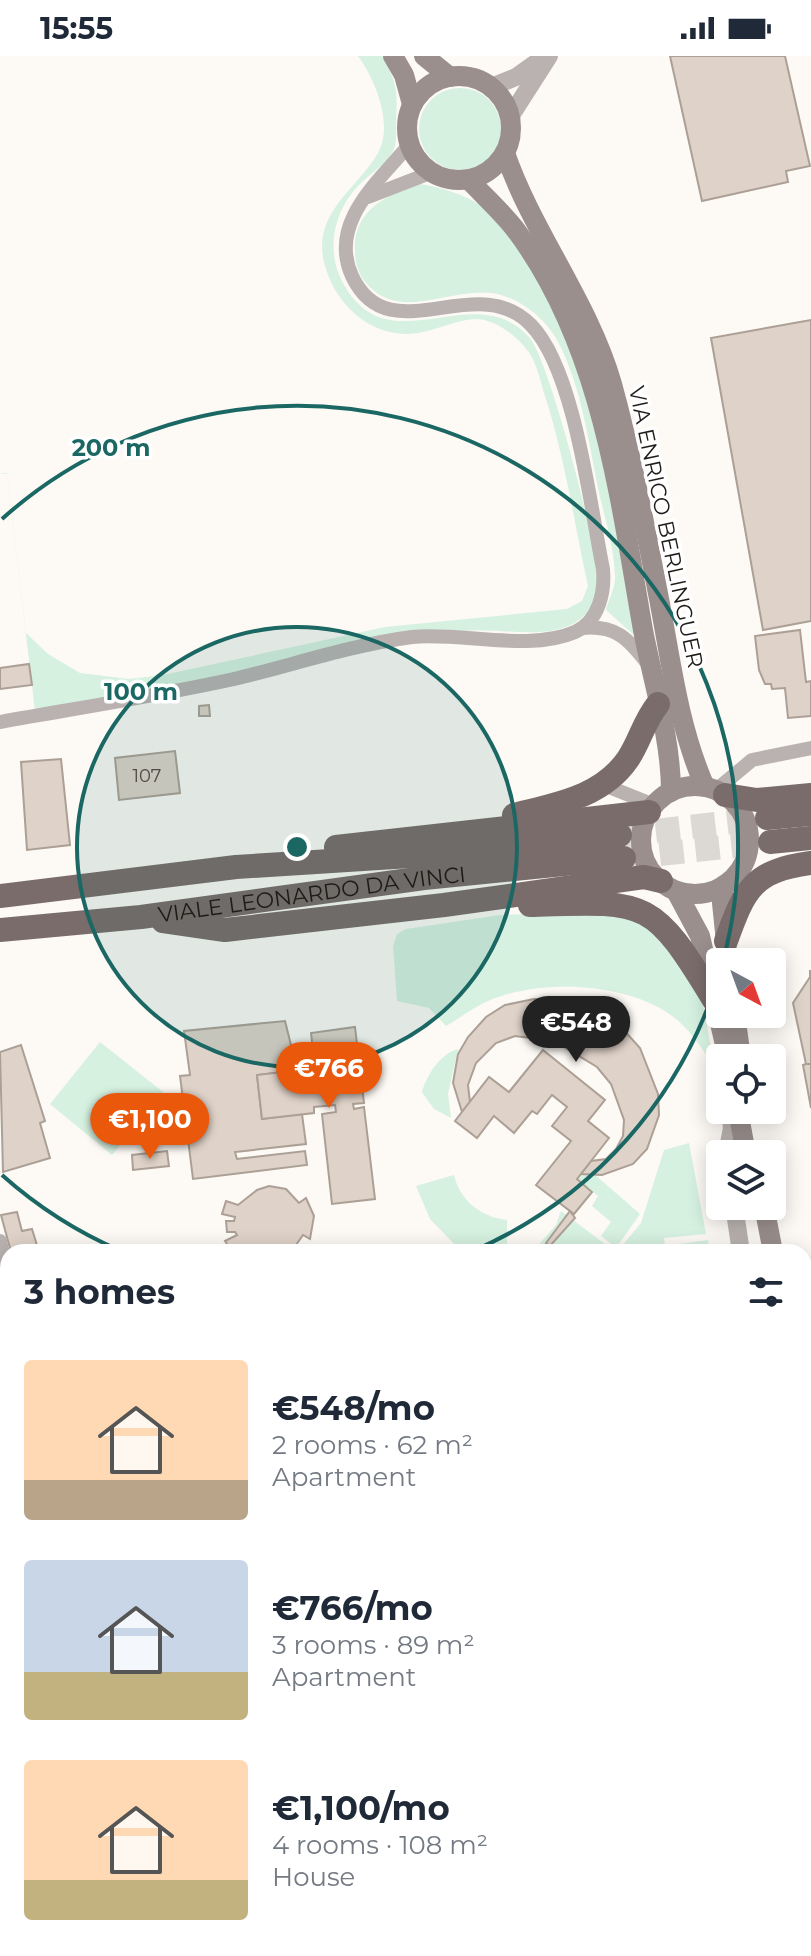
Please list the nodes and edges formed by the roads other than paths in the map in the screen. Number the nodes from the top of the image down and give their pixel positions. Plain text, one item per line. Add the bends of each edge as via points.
1 (393, 56) edge
2 (424, 56) edge
3 (547, 56) edge
4 (450, 77) junction
5 (491, 87) junction
6 (412, 104) junction
7 (510, 117) junction
8 (409, 145) junction
9 (505, 153) junction
10 (430, 173) junction
11 (469, 180) junction
12 (364, 198) junction
13 (582, 628) junction
14 (650, 667) junction
15 (658, 704) junction
16 (0, 722) edge
17 (811, 748) edge
18 (604, 785) junction
19 (715, 791) junction
20 (671, 792) junction
21 (811, 795) edge
22 (652, 808) junction
23 (811, 814) edge
24 (811, 838) edge
25 (387, 841) junction
26 (804, 864) edge
27 (236, 867) junction
28 (733, 876) junction
29 (668, 886) junction
30 (0, 896) edge
31 (448, 905) junction
32 (141, 917) junction
33 (0, 930) edge
34 (727, 948) edge
35 (728, 948) edge
36 (706, 956) edge
37 (706, 985) edge
38 (736, 1220) edge
39 (756, 1220) edge
40 (767, 1220) edge
41 (740, 1244) edge
42 (761, 1244) edge
43 (771, 1244) edge

1 - 6 main road
2 - 4 main road
3 - 5 street
3 - 7 street
4 - 5 main road via 467,77
4 - 6 main road via 424,89
5 - 7 main road
6 - 8 main road
7 - 9 main road, VIA ENRICO BERLINGUER
8 - 10 main road
8 - 12 street
9 - 11 main road via 494,167
9 - 19 main road, VIA ENRICO BERLINGUER via 524,202 585,311 608,372 635,474 685,740
10 - 11 main road
10 - 12 street
11 - 14 main road, VIA ENRICO BERLINGUER via 530,251 560,301 585,363 616,476
12 - 13 street via 351,219 344,247 351,273 369,299 407,313 477,302 498,305 533,326 553,358 570,412 603,569 600,603
13 - 14 street via 618,632
13 - 16 street via 553,638 456,635 376,643 230,680
14 - 15 main road, VIA ENRICO BERLINGUER
15 - 18 highway via 629,758
15 - 20 main road, VIA ENRICO BERLINGUER
17 - 19 street via 752,760
18 - 22 street
18 - 25 highway via 517,814
19 - 20 main road
19 - 21 highway via 757,800
19 - 28 main road via 742,814 749,832 748,850
20 - 22 main road
22 - 25 highway
22 - 29 main road via 641,844 647,864
23 - 24 highway via 768,830
25 - 27 highway via 283,854
26 - 28 highway via 765,863
26 - 35 highway via 772,870 754,885 740,906
27 - 30 highway, VIALE LEONARDO DA VINCI
27 - 32 highway, VIALE LEONARDO DA VINCI via 622,846
28 - 29 main road via 696,895
28 - 34 main road
29 - 31 highway via 644,877
29 - 36 main road via 700,936
31 - 32 highway via 225,930
31 - 37 highway via 601,903 641,910 670,931
32 - 33 highway, VIALE LEONARDO DA VINCI
38 - 41 street
39 - 42 main road
40 - 43 main road

